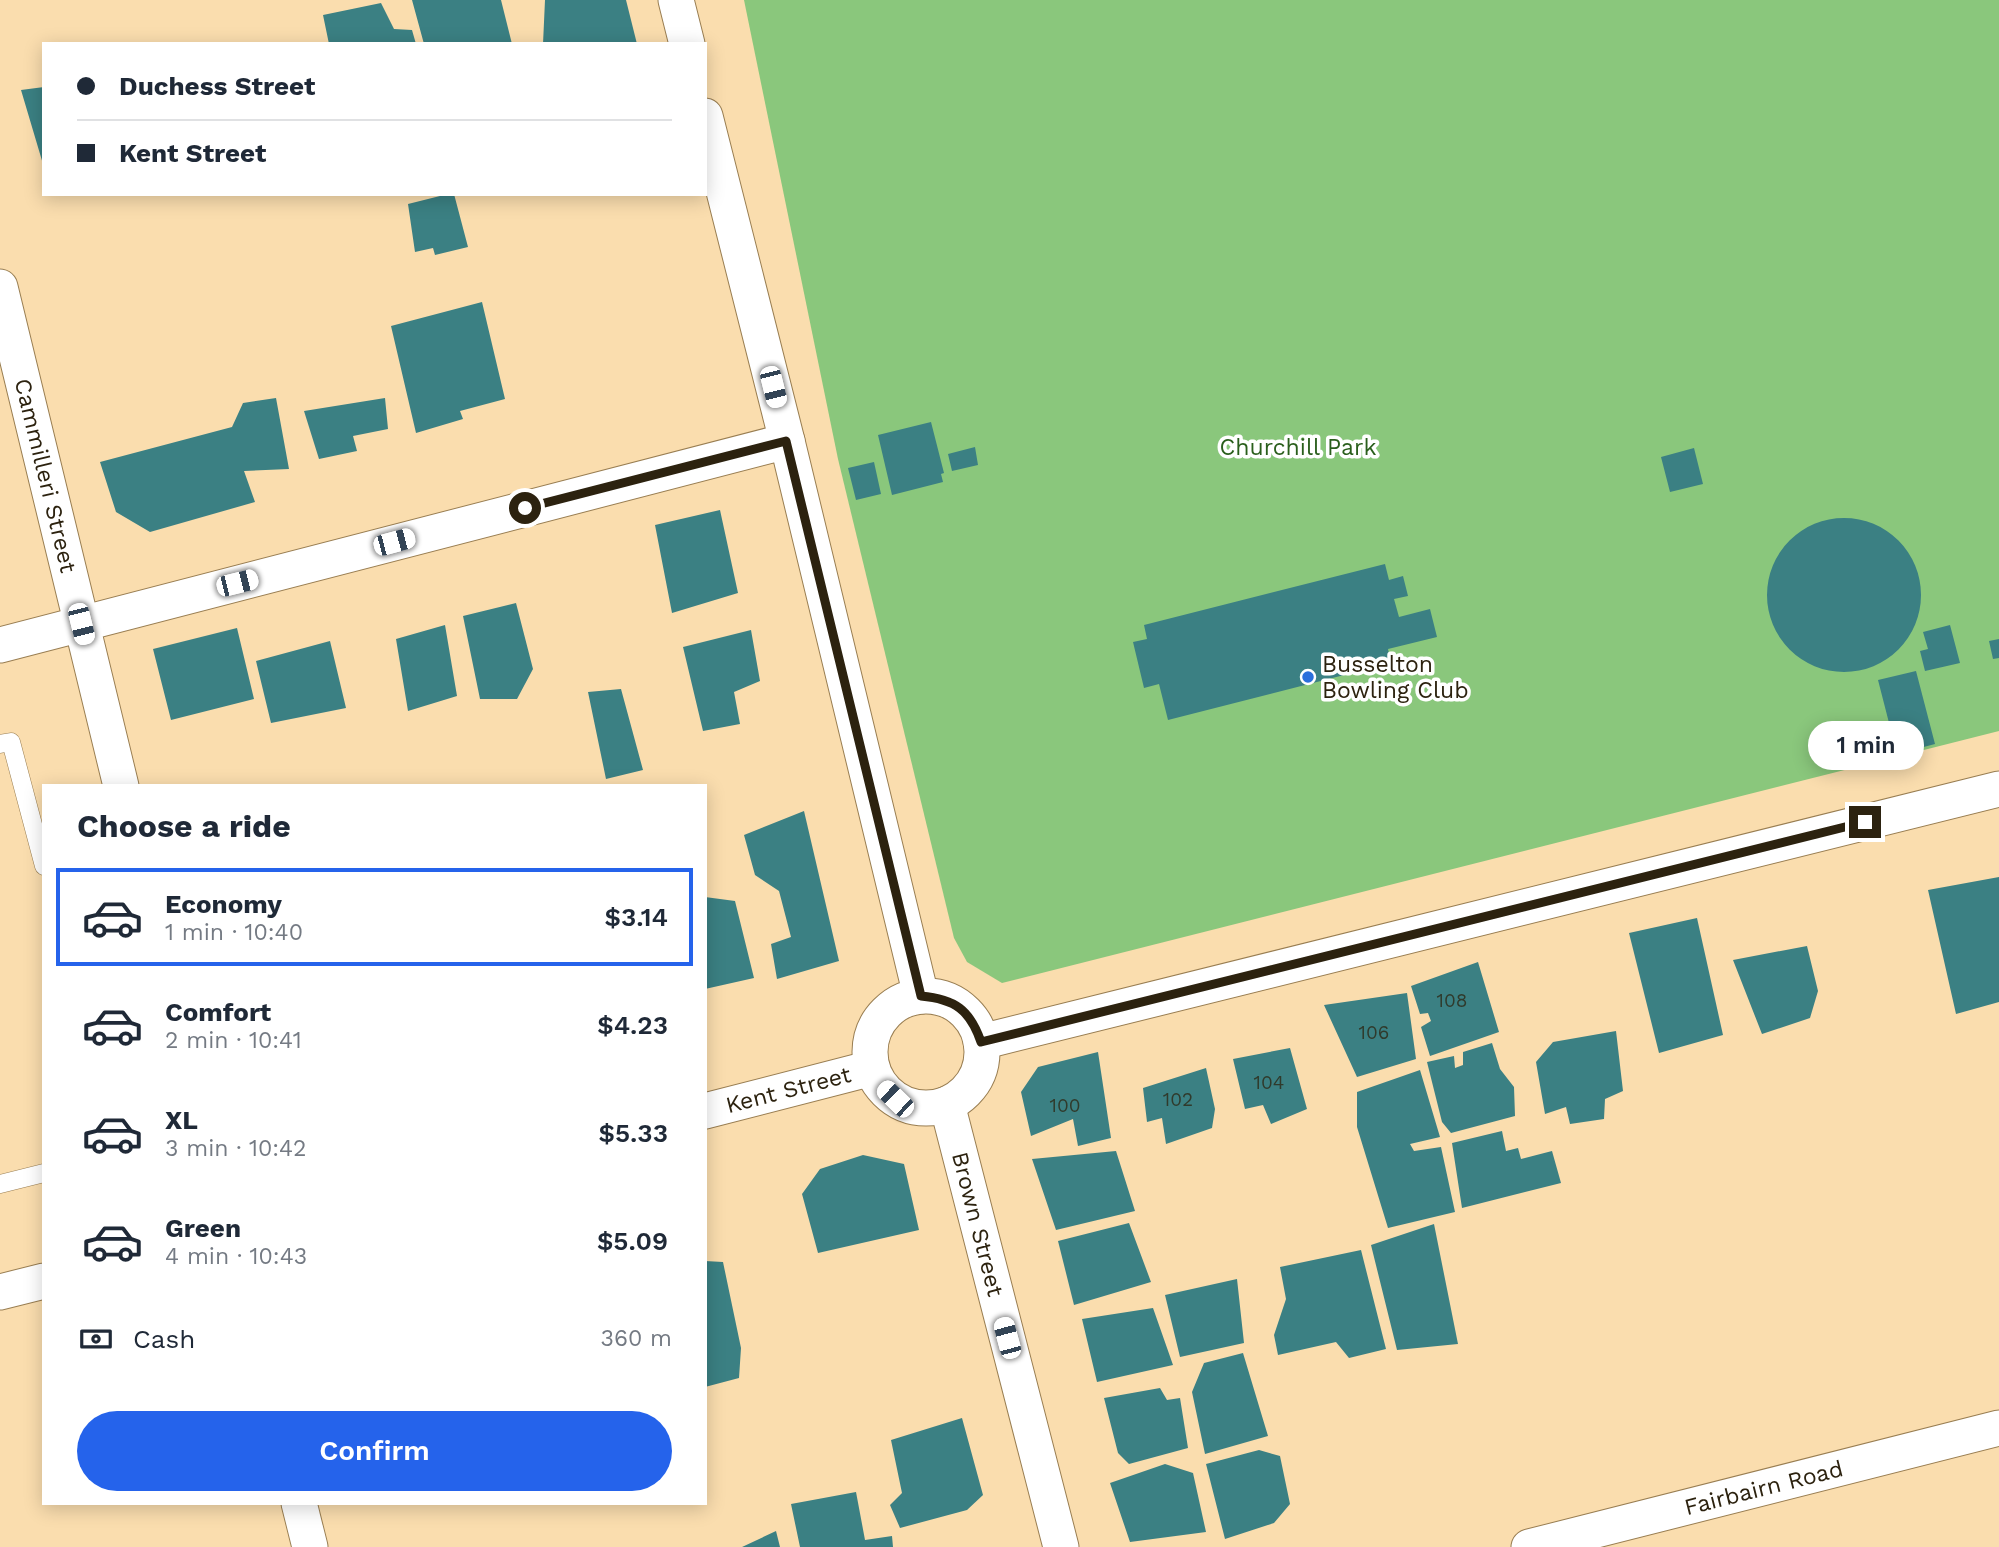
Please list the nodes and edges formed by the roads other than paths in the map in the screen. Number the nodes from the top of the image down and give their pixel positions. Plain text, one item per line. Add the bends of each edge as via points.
1 (676, 0) edge
2 (686, 42) edge
3 (707, 124) edge
4 (0, 287) edge
5 (786, 441) junction
6 (81, 624) junction
7 (0, 645) edge
8 (0, 744) edge
9 (121, 784) edge
10 (1999, 789) edge
11 (42, 858) edge
12 (921, 996) junction
13 (981, 1042) junction
14 (872, 1068) junction
15 (947, 1104) junction
16 (707, 1110) edge
17 (42, 1174) edge
18 (0, 1184) edge
19 (42, 1282) edge
20 (0, 1292) edge
21 (1999, 1428) edge
22 (300, 1505) edge
23 (310, 1547) edge
24 (1061, 1547) edge
25 (1529, 1547) edge

1 - 2 street
3 - 5 street
4 - 6 street, Cammilleri Street
5 - 6 street
5 - 12 street
6 - 7 street
6 - 9 street, Cammilleri Street
8 - 11 lane via 11,741
10 - 13 street
12 - 13 street via 941,998 962,1009 975,1024
12 - 14 street via 887,1012 875,1028
13 - 15 street via 975,1078 964,1093
14 - 15 street via 880,1085 895,1099 928,1108
14 - 16 street, Kent Street
15 - 24 street, Brown Street
17 - 18 lane
19 - 20 street
21 - 25 street, Fairbairn Road
22 - 23 street

